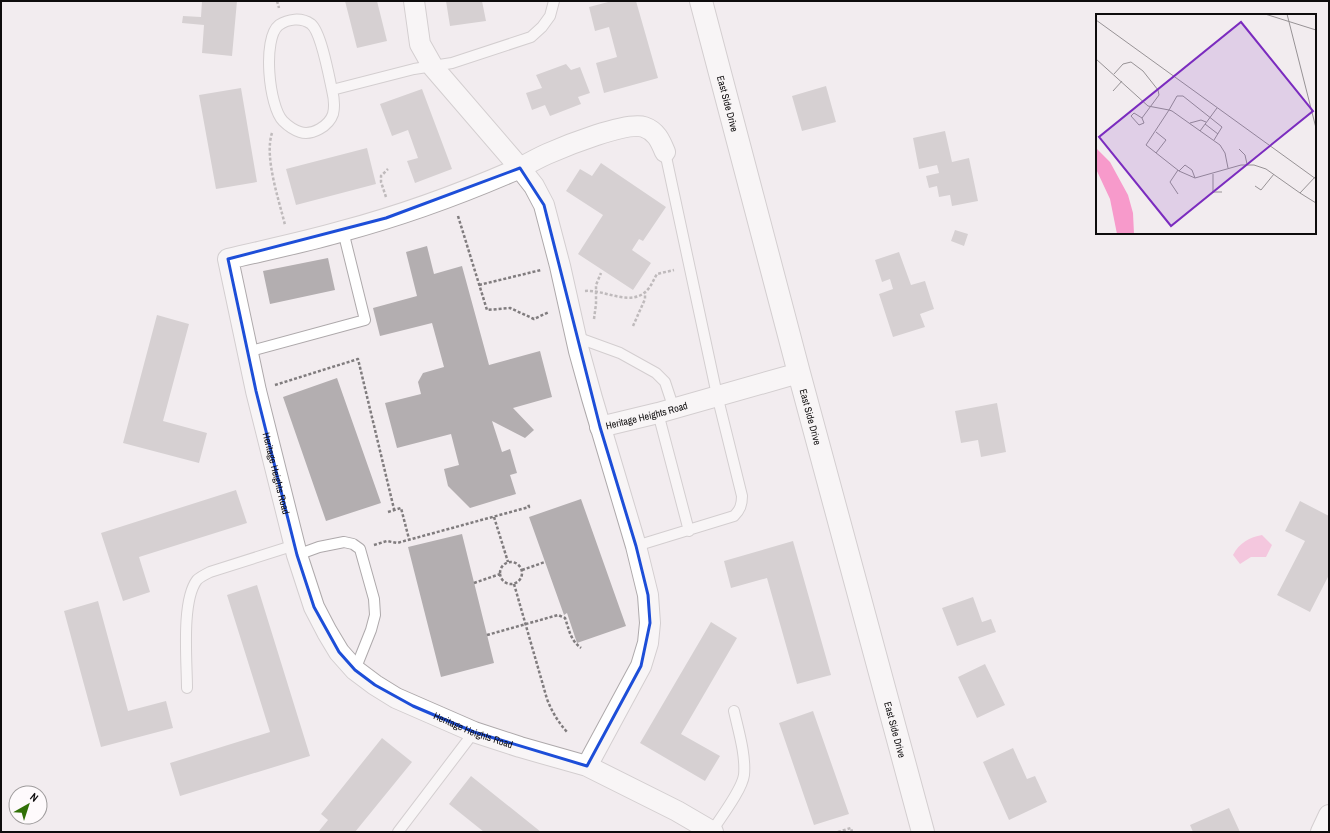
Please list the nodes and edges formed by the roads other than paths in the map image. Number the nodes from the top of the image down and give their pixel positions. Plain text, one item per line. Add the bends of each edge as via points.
1 (414, 1) edge
2 (554, 1) edge
3 (701, 1) edge
4 (433, 67) junction
5 (332, 90) junction
6 (665, 152) joint
7 (520, 168) junction
8 (343, 231) junction
9 (576, 337) junction
10 (247, 352) junction
11 (799, 373) junction
12 (717, 395) junction
13 (666, 411) junction
14 (600, 427) junction
15 (688, 531) junction
16 (636, 546) junction
17 (296, 550) junction
18 (355, 670) junction
19 (187, 688) dead end
20 (734, 711) dead end
21 (474, 732) junction
22 (587, 766) junction
23 (1329, 815) edge
24 (713, 831) edge
25 (398, 832) edge
26 (923, 832) edge
27 (1321, 832) edge

1 - 4 street via 420,44
2 - 4 lane via 550,16 542,28 531,37
3 - 11 main road, East Side Drive
4 - 5 lane via 414,69
4 - 7 street
5 - 5 lane via 318,34 311,24 291,20 277,27 269,46 269,69 274,102 281,119 290,128 302,133 322,128 332,115
6 - 7 street via 654,132 642,126 628,127 562,147
6 - 12 lane
7 - 8 street via 451,196
7 - 9 street via 544,205
8 - 10 street, Heritage Heights Road via 228,259
8 - 10 lane via 365,320
9 - 13 lane via 620,353 656,373 665,382
9 - 14 street
10 - 17 street, Heritage Heights Road
11 - 12 street, Heritage Heights Road
11 - 26 main road, East Side Drive
12 - 13 street, Heritage Heights Road
12 - 15 lane via 742,504 734,516
13 - 14 street, Heritage Heights Road
13 - 15 lane
14 - 16 street, Heritage Heights Road
15 - 16 lane
16 - 22 street, Heritage Heights Road via 648,595 648,643 641,666
17 - 18 street, Heritage Heights Road via 314,608 335,646
17 - 18 lane via 344,542 360,549 374,599 375,615
17 - 19 lane via 210,572 198,579 192,589 188,605
18 - 21 street, Heritage Heights Road via 396,698
20 - 24 lane via 743,754 744,775 738,791
21 - 22 street, Heritage Heights Road via 520,748
21 - 25 lane
22 - 24 street
23 - 27 street

